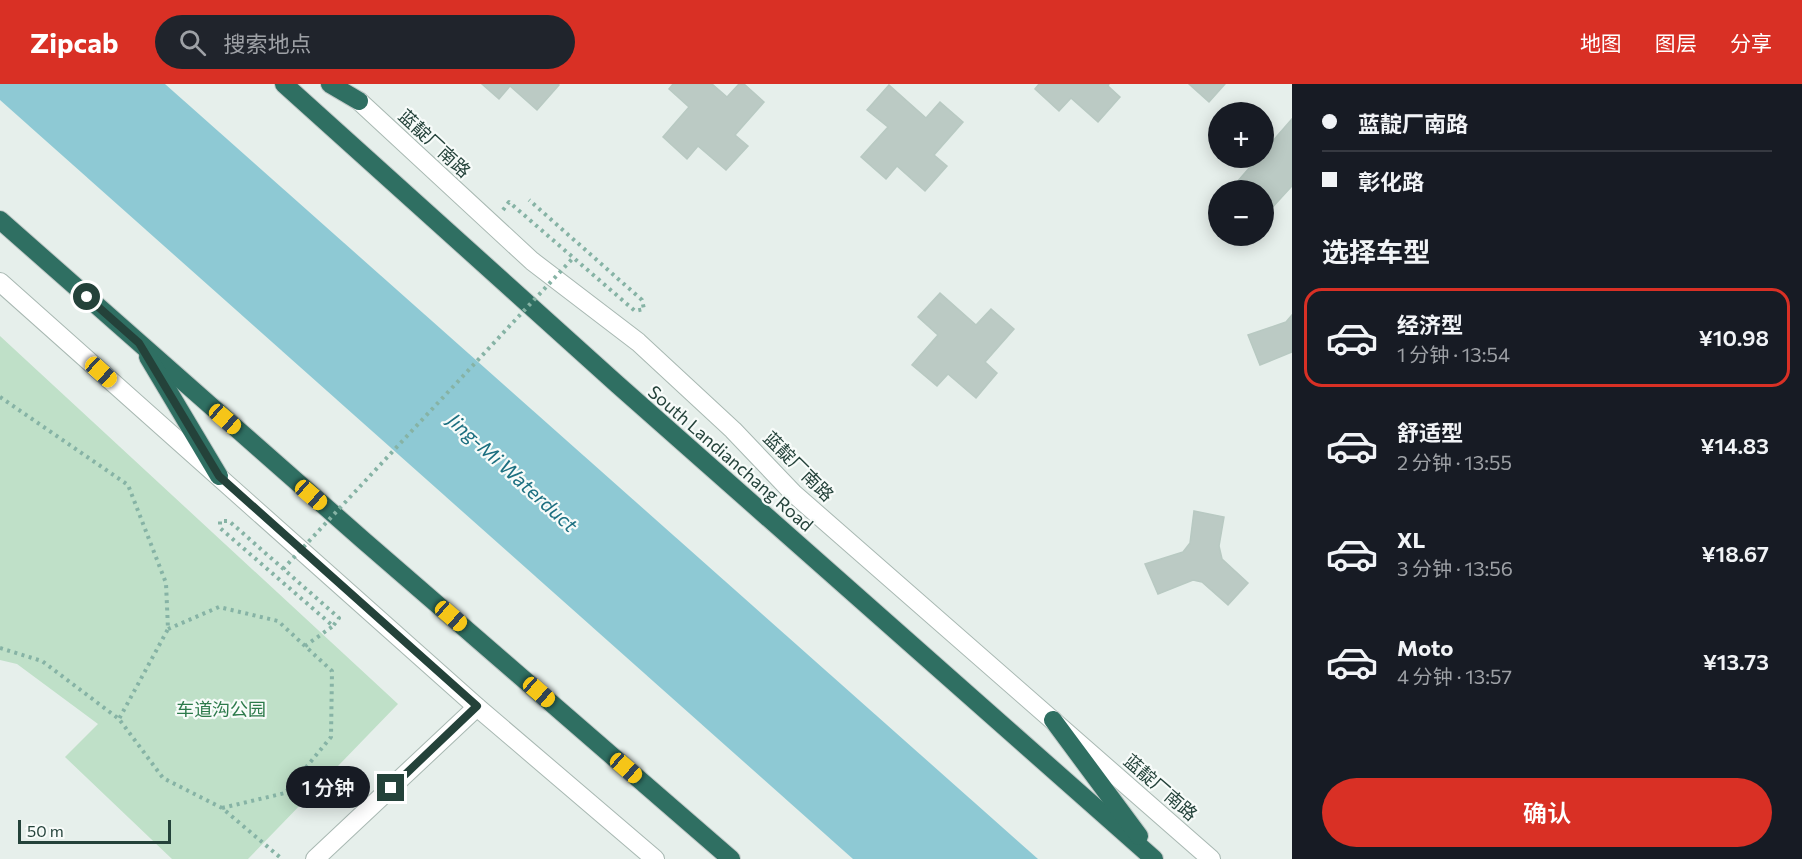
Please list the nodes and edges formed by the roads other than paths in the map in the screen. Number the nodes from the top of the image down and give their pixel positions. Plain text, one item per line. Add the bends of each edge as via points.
1 (284, 84) edge
2 (330, 84) edge
3 (359, 101) joint
4 (0, 220) edge
5 (0, 282) edge
6 (139, 343) junction
7 (219, 476) junction
8 (477, 706) junction
9 (1053, 720) junction
10 (315, 859) edge
11 (655, 859) edge
12 (731, 859) edge
13 (1155, 859) edge
14 (1211, 859) edge

1 - 13 highway, South Landianchang Road via 618,386
2 - 3 highway
3 - 9 street, 蓝靛厂南路 via 532,261 638,342 733,430 793,493
4 - 6 highway
5 - 7 street
6 - 7 highway
6 - 12 highway
7 - 8 street
8 - 10 street
8 - 11 street
9 - 13 highway
9 - 14 street, 蓝靛厂南路

